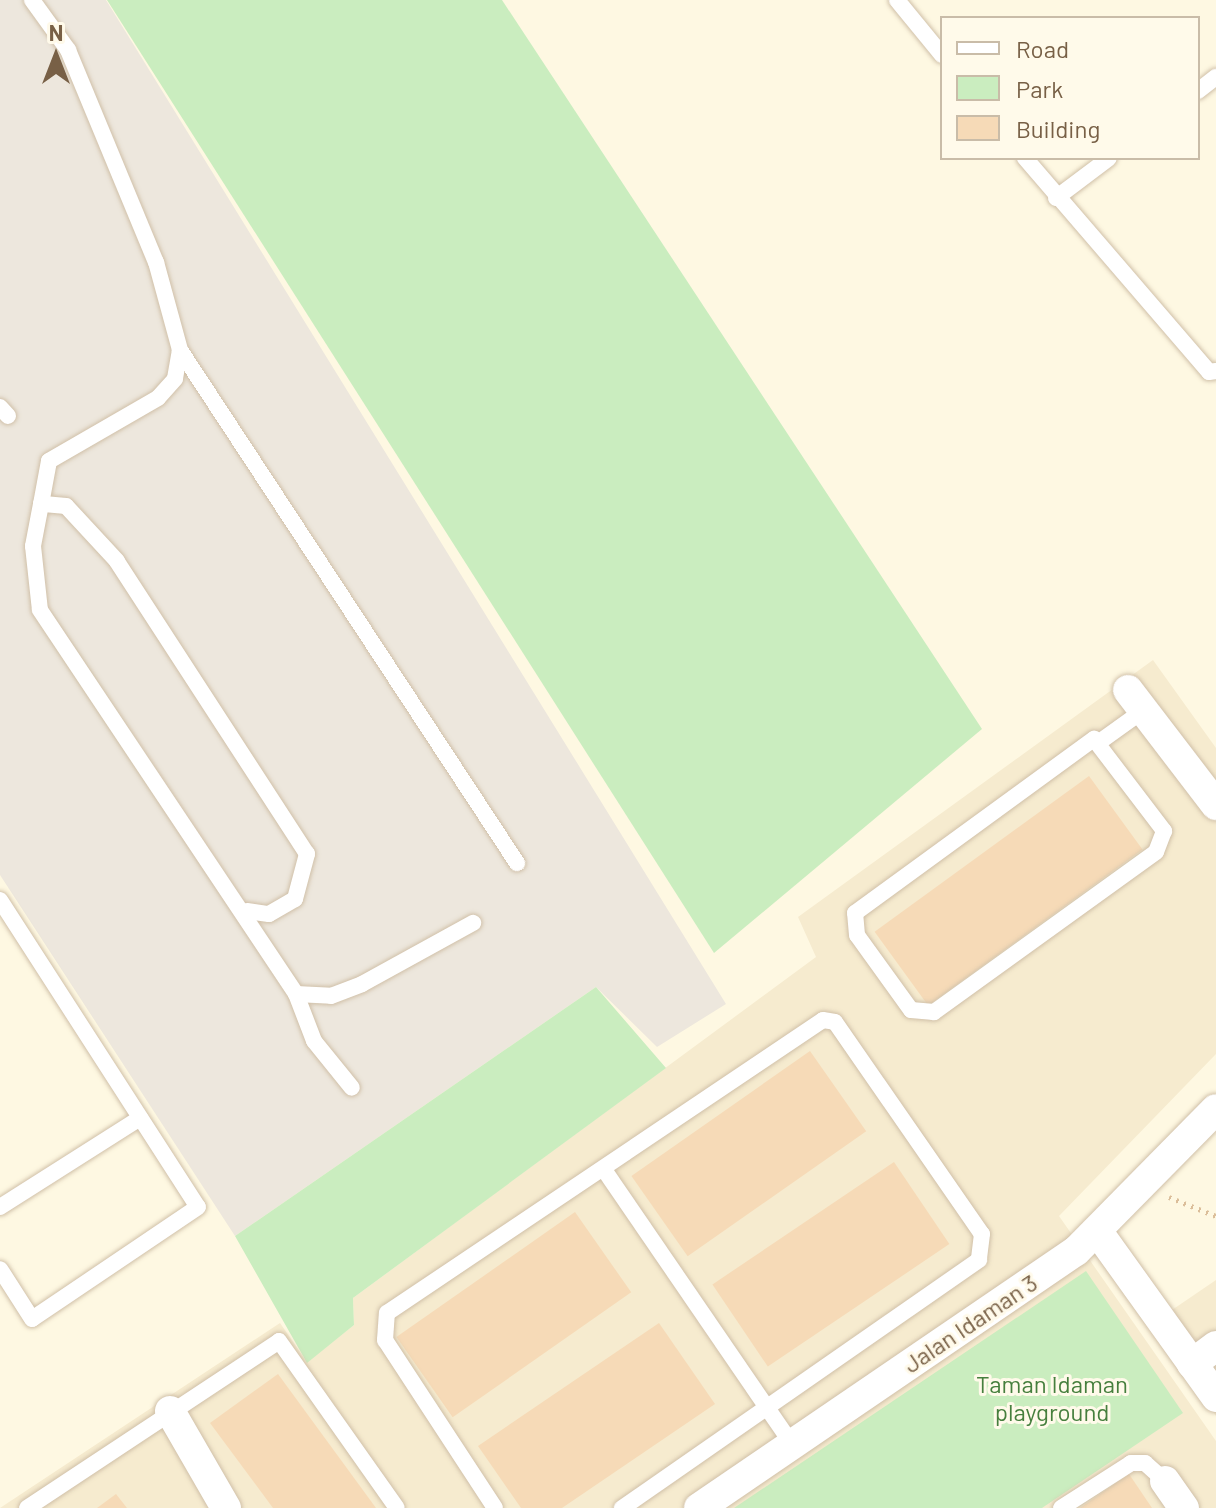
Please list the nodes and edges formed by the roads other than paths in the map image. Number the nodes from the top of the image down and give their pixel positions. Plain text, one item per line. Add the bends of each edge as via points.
1 (32, 0) edge
2 (897, 0) edge
3 (940, 53) edge
4 (1216, 77) edge
5 (1200, 89) edge
6 (1027, 160) edge
7 (1106, 160) edge
8 (1056, 198) junction
9 (180, 350) junction
10 (1216, 371) edge
11 (41, 504) junction
12 (1136, 700) joint
13 (1098, 743) junction
14 (1216, 805) edge
15 (517, 863) dead end
16 (0, 900) edge
17 (247, 911) junction
18 (473, 923) dead end
19 (296, 994) junction
20 (352, 1088) dead end
21 (1216, 1109) edge
22 (140, 1118) junction
23 (605, 1171) junction
24 (0, 1207) edge
25 (1098, 1232) junction
26 (0, 1269) edge
27 (1204, 1355) edge
28 (1216, 1397) edge
29 (170, 1411) junction
30 (767, 1411) junction
31 (792, 1444) junction
32 (1165, 1481) joint
33 (27, 1508) edge
34 (226, 1508) edge
35 (397, 1508) edge
36 (495, 1508) edge
37 (622, 1508) edge
38 (699, 1508) edge
39 (1061, 1508) edge
40 (1184, 1508) edge

1 - 9 lane via 68,50 156,262
2 - 3 lane
4 - 5 lane
6 - 8 lane
7 - 8 lane
8 - 10 lane via 1209,372
9 - 11 lane via 175,379 158,398 49,461
9 - 15 lane
11 - 17 lane via 33,546 40,610 218,887
11 - 17 lane via 66,506 117,561 307,854 295,899 269,914
12 - 13 lane
12 - 14 street
13 - 13 lane via 1164,831 1156,852 934,1012 911,1010 857,935 855,913 1094,739
16 - 22 lane
17 - 19 lane
18 - 19 lane via 362,984 331,996
19 - 20 lane via 314,1041
21 - 25 street, Jalan Idaman 3
22 - 24 lane
22 - 26 lane via 198,1207 32,1319
23 - 30 lane
23 - 30 lane via 823,1020 842,1031 982,1234 979,1260
23 - 36 lane via 387,1313 381,1325
25 - 27 street
25 - 31 street, Jalan Idaman 3
27 - 28 street
29 - 33 lane
29 - 34 street
29 - 35 lane via 279,1341
30 - 31 lane
30 - 37 lane
31 - 38 street, Jalan Idaman 3
32 - 39 lane via 1145,1463 1131,1463
32 - 40 street

